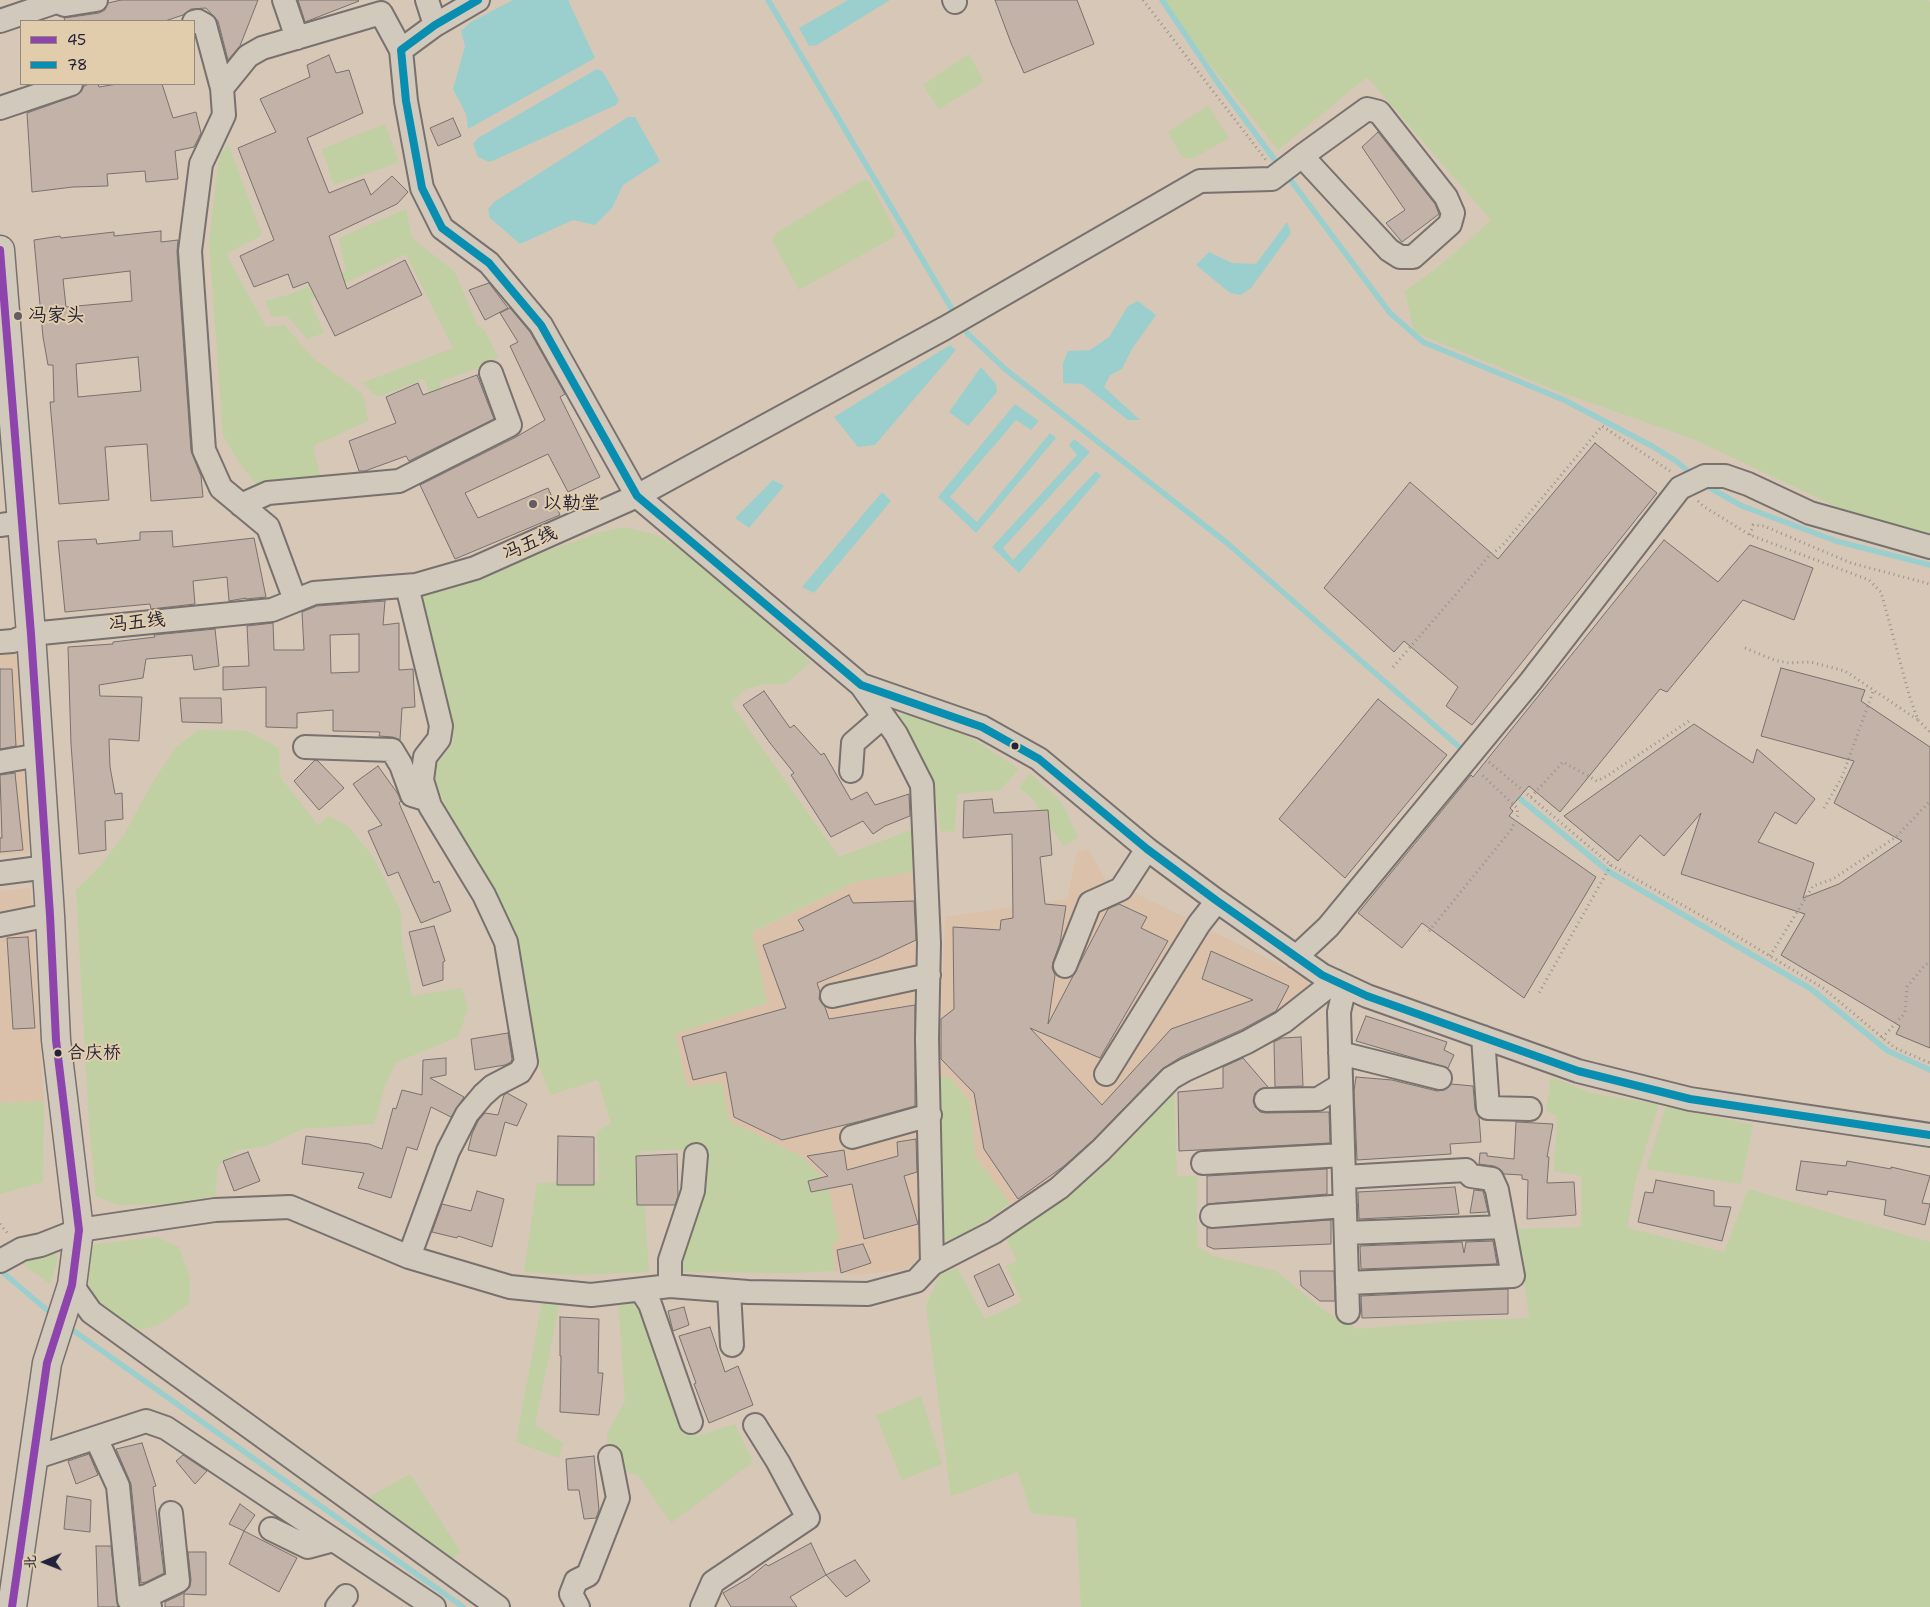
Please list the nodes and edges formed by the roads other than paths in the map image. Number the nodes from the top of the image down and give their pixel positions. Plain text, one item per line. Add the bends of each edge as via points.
1 (96, 0) edge
2 (284, 0) edge
3 (427, 0) edge
4 (478, 0) edge
5 (60, 1) edge
6 (0, 21) edge
7 (195, 22) edge
8 (435, 25) junction
9 (297, 38) junction
10 (401, 50) junction
11 (68, 85) edge
12 (222, 88) junction
13 (0, 108) edge
14 (1302, 156) junction
15 (0, 250) edge
16 (3, 334) edge
17 (492, 373) dead end
18 (7, 411) edge
19 (636, 496) junction
20 (241, 505) junction
21 (11, 524) edge
22 (1930, 547) edge
23 (407, 586) junction
24 (295, 600) junction
25 (31, 634) junction
26 (0, 642) edge
27 (861, 685) junction
28 (883, 717) junction
29 (305, 747) dead end
30 (39, 755) junction
31 (0, 762) edge
32 (851, 771) dead end
33 (428, 800) junction
34 (1147, 849) junction
35 (47, 867) junction
36 (0, 873) edge
37 (1217, 901) junction
38 (50, 915) junction
39 (0, 925) edge
40 (1296, 957) junction
41 (1065, 966) dead end
42 (929, 974) junction
43 (1340, 983) junction
44 (832, 996) dead end
45 (1482, 1037) junction
46 (1340, 1053) junction
47 (1106, 1074) dead end
48 (1440, 1078) dead end
49 (1341, 1085) junction
50 (1266, 1100) dead end
51 (1530, 1108) dead end
52 (930, 1115) junction
53 (1930, 1135) edge
54 (852, 1137) dead end
55 (696, 1155) dead end
56 (1203, 1163) dead end
57 (1344, 1166) junction
58 (1345, 1206) junction
59 (1212, 1216) dead end
60 (1504, 1226) junction
61 (79, 1230) junction
62 (1346, 1233) junction
63 (409, 1257) junction
64 (0, 1261) edge
65 (932, 1264) junction
66 (1347, 1283) junction
67 (72, 1285) junction
68 (670, 1286) junction
69 (640, 1290) junction
70 (729, 1290) junction
71 (1348, 1312) dead end
72 (732, 1345) dead end
73 (690, 1422) dead end
74 (755, 1425) dead end
75 (96, 1438) junction
76 (610, 1457) dead end
77 (34, 1458) junction
78 (171, 1513) dead end
79 (271, 1529) dead end
80 (334, 1540) junction
81 (148, 1602) edge
82 (12, 1607) edge
83 (434, 1607) edge
84 (498, 1607) edge
85 (578, 1607) edge
86 (702, 1607) edge

1 - 5 street via 65,5
2 - 9 street
3 - 8 street
4 - 8 street
5 - 6 street
7 - 12 street via 205,25
8 - 10 street
9 - 10 street via 381,13
9 - 12 street via 262,48 248,56
10 - 19 street via 406,101 422,188 442,228 489,263 541,325
11 - 13 street
12 - 20 street via 224,115 201,164 190,251 204,450 221,488
14 - 14 street via 1389,250 1400,257 1413,257 1450,224 1453,213 1446,197 1379,112 1367,108
14 - 19 street, 冯五线 via 1272,178 1200,181 1191,185 945,328
15 - 16 main road
16 - 18 main road
17 - 20 street via 510,425 399,481 268,493
18 - 21 main road
19 - 23 street, 冯五线 via 476,568
19 - 27 street
20 - 24 street via 268,527
21 - 25 main road
22 - 40 street via 1810,513 1724,476 1704,476 1680,488 1531,681 1328,927
23 - 24 street, 冯五线 via 314,594
23 - 33 street via 441,726 439,739 425,757 422,780
24 - 25 street, 冯五线 via 272,610
25 - 26 street, 冯五线
25 - 30 main road
27 - 28 street
27 - 34 street via 982,727 1039,759
28 - 32 street via 853,743
28 - 42 street via 896,734 922,785
29 - 33 street via 392,750 412,795
30 - 31 street
30 - 35 main road
33 - 63 street via 484,895 506,942 526,1062 520,1072 488,1090 467,1114 448,1151
34 - 37 street
34 - 41 street via 1121,889 1090,903
35 - 36 street
35 - 38 main road
37 - 40 street
37 - 47 street via 1199,924
38 - 39 street
38 - 61 main road via 56,1040
40 - 43 street
42 - 44 street
42 - 52 street
43 - 45 street via 1366,996
43 - 46 street
43 - 65 street via 1283,1022 1171,1078 1059,1188 994,1232
45 - 51 street via 1488,1108
45 - 53 street via 1578,1071 1690,1099
46 - 48 street
46 - 49 street
49 - 50 street via 1318,1099
49 - 57 street
52 - 54 street
52 - 65 street
55 - 68 street via 693,1191 670,1260
56 - 57 street
57 - 58 street
57 - 60 street via 1466,1170 1471,1176 1492,1179
58 - 59 street
58 - 62 street
60 - 62 street
60 - 66 street via 1514,1276
61 - 63 street via 215,1210 290,1207
61 - 64 street via 22,1249
61 - 67 main road
62 - 66 street
63 - 69 street via 510,1287 590,1295
65 - 70 street via 916,1281 868,1294
66 - 71 street
67 - 77 main road via 47,1363
67 - 84 street via 91,1312
68 - 69 street
68 - 70 street
69 - 73 street via 650,1304
70 - 72 street
74 - 86 street via 808,1518 713,1582
75 - 77 street
75 - 80 street via 146,1421 166,1428
75 - 81 street via 118,1486 130,1600
76 - 85 street via 618,1498 588,1575 576,1581 572,1594
77 - 82 main road
78 - 81 street via 178,1581
79 - 80 street via 308,1547
80 - 83 street

